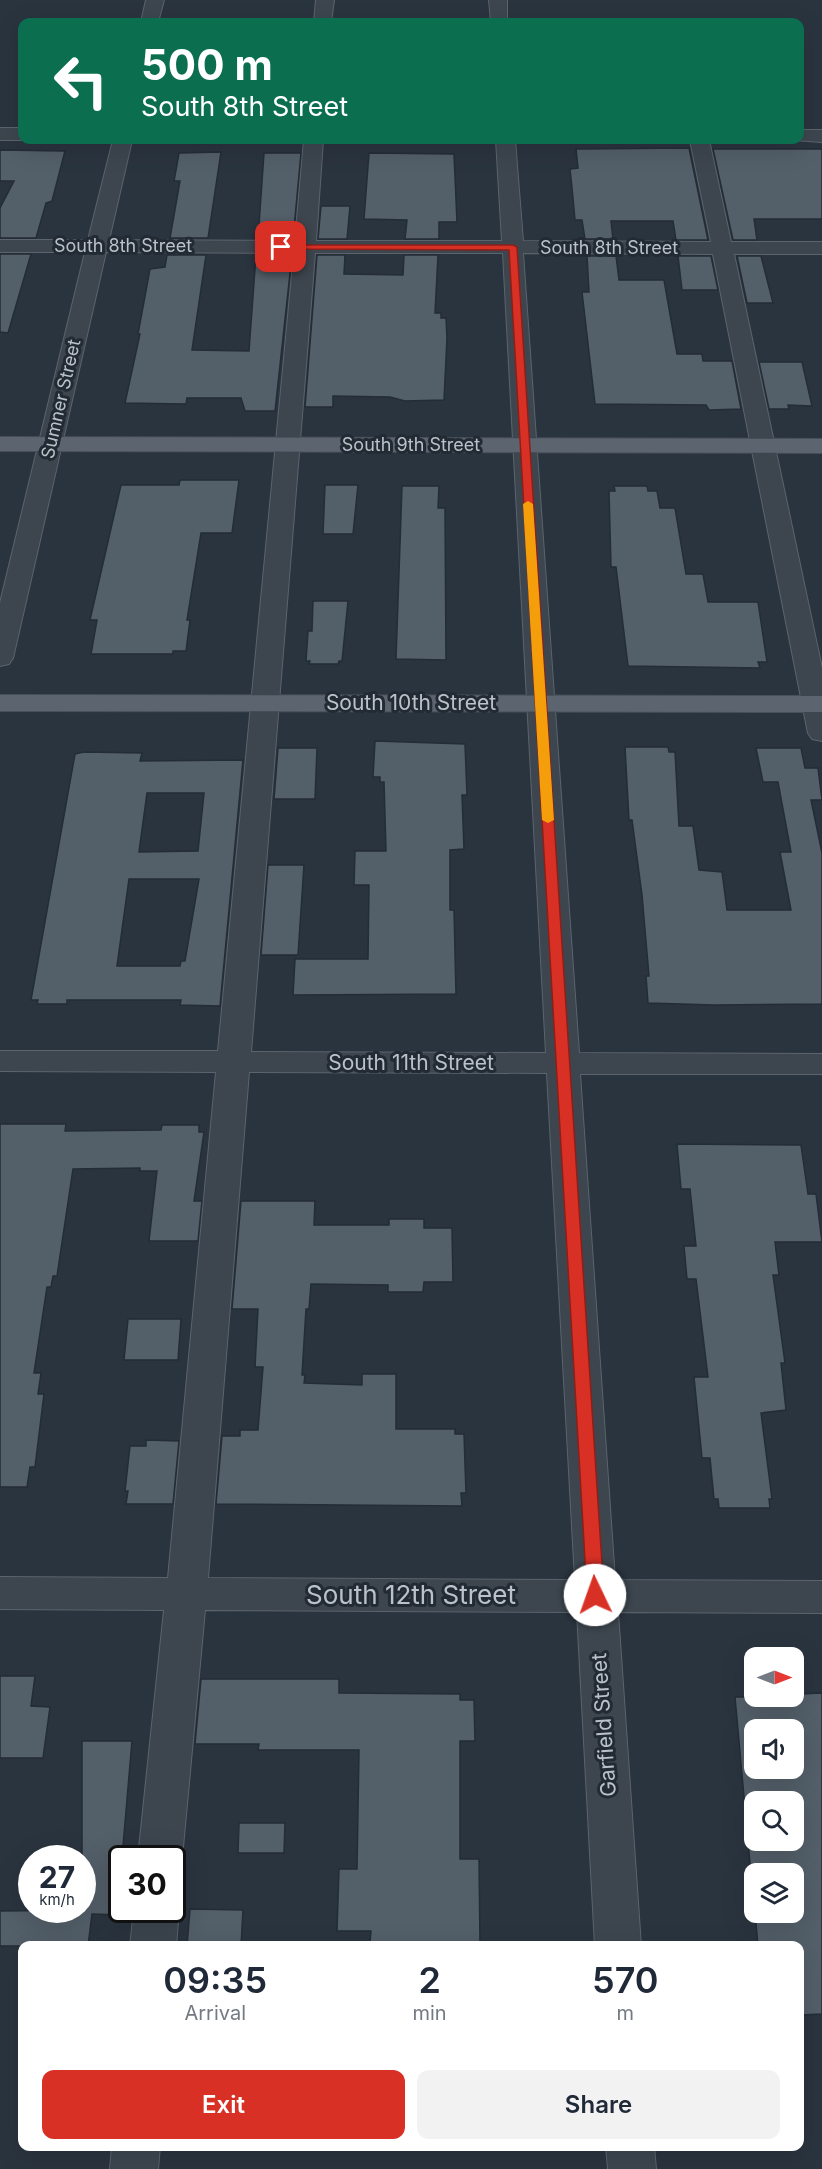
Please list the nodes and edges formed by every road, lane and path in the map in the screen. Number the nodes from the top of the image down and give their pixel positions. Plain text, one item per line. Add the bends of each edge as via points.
1 (155, 0) edge
2 (325, 0) edge
3 (498, 0) edge
4 (151, 18) edge
5 (323, 18) edge
6 (499, 18) edge
7 (0, 134) edge
8 (18, 134) edge
9 (804, 136) edge
10 (822, 136) edge
11 (121, 144) edge
12 (314, 144) edge
13 (507, 144) edge
14 (701, 144) edge
15 (0, 246) edge
16 (96, 246) junction
17 (304, 247) junction
18 (513, 247) junction
19 (722, 248) junction
20 (822, 248) edge
21 (0, 444) edge
22 (49, 444) junction
23 (286, 445) junction
24 (525, 445) junction
25 (762, 446) junction
26 (822, 446) edge
27 (0, 658) edge
28 (0, 703) edge
29 (266, 703) junction
30 (541, 704) junction
31 (819, 704) edge
32 (822, 733) edge
33 (0, 1061) edge
34 (233, 1062) junction
35 (563, 1063) junction
36 (822, 1065) edge
37 (0, 1593) edge
38 (186, 1594) junction
39 (595, 1595) junction
40 (822, 1597) edge
41 (161, 1845) edge
42 (155, 1923) edge
43 (153, 1941) edge
44 (618, 1941) edge
45 (136, 2151) edge
46 (630, 2151) edge
47 (134, 2169) edge
48 (632, 2169) edge

1 - 4 street
2 - 5 street
3 - 6 street
7 - 8 street
9 - 10 street
11 - 16 street, Sumner Street
12 - 17 street
13 - 18 street, Garfield Street
14 - 19 street
15 - 16 street, South 8th Street
16 - 17 street, South 8th Street
16 - 22 street, Sumner Street
17 - 18 street, South 8th Street
17 - 23 street
18 - 19 street, South 8th Street
18 - 24 street, Garfield Street
19 - 20 street, South 8th Street
19 - 25 street
21 - 22 main road, South 9th Street
22 - 23 main road, South 9th Street
22 - 27 street, Sumner Street
23 - 24 main road, South 9th Street
23 - 29 street
24 - 25 main road, South 9th Street
24 - 30 street, Garfield Street
25 - 26 main road, South 9th Street
25 - 31 street
28 - 29 main road, South 10th Street
29 - 30 main road, South 10th Street
29 - 34 street
30 - 31 main road, South 10th Street
30 - 35 street, Garfield Street
31 - 32 street
33 - 34 street, South 11th Street
34 - 35 street, South 11th Street
34 - 38 street
35 - 36 street, South 11th Street
35 - 39 street, Garfield Street
37 - 38 street, South 12th Street
38 - 39 street, South 12th Street
38 - 41 street
39 - 40 street, South 12th Street
39 - 44 street, Garfield Street
42 - 43 street
45 - 47 street
46 - 48 street

